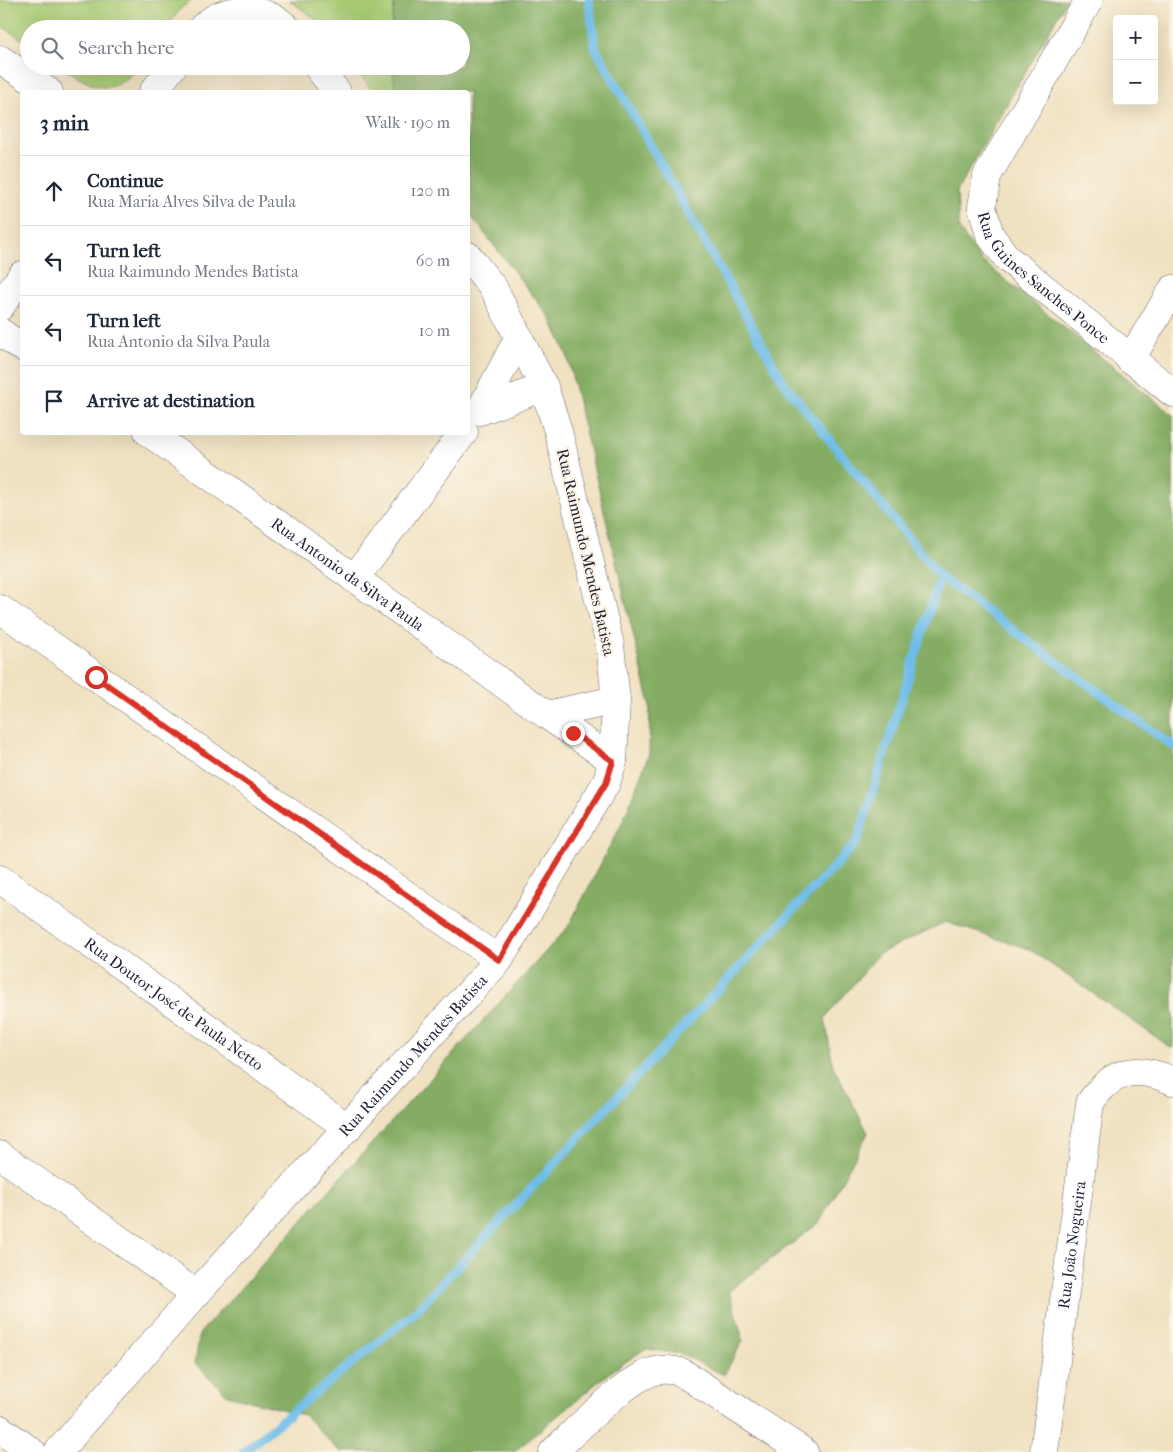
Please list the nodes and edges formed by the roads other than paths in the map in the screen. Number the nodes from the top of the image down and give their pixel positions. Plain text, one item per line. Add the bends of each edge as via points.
1 (1089, 0) edge
2 (212, 20) edge
3 (276, 20) edge
4 (0, 59) edge
5 (20, 72) edge
6 (24, 75) edge
7 (166, 75) edge
8 (324, 75) edge
9 (46, 90) edge
10 (155, 90) edge
11 (335, 90) edge
12 (470, 259) edge
13 (20, 278) edge
14 (1173, 290) edge
15 (0, 307) edge
16 (0, 332) edge
17 (519, 337) junction
18 (20, 346) edge
19 (1130, 360) junction
20 (544, 387) junction
21 (1173, 393) edge
22 (474, 420) edge
23 (159, 435) edge
24 (462, 435) edge
25 (181, 441) edge
26 (354, 579) junction
27 (0, 609) edge
28 (616, 700) junction
29 (547, 715) junction
30 (613, 761) junction
31 (0, 880) edge
32 (499, 960) junction
33 (1173, 1081) edge
34 (348, 1128) junction
35 (0, 1155) edge
36 (196, 1294) junction
37 (0, 1429) edge
38 (32, 1452) edge
39 (58, 1452) edge
40 (553, 1452) edge
41 (804, 1452) edge
42 (1044, 1452) edge

1 - 19 street, Rua Guines Sanches Ponce via 987,176 982,207 990,235 1007,258
2 - 3 street via 230,12 249,10
4 - 5 street
6 - 9 street
7 - 10 street
8 - 11 street
12 - 17 street, Rua Raimundo Mendes Batista via 494,289
13 - 15 street
14 - 19 street
16 - 18 street
17 - 20 street, Rua Raimundo Mendes Batista
17 - 22 street
19 - 21 street, Rua Guines Sanches Ponce
20 - 22 street
20 - 28 street, Rua Raimundo Mendes Batista via 558,431 610,645
23 - 25 street, Rua Antonio da Silva Paula
24 - 26 street
25 - 26 street, Rua Antonio da Silva Paula
26 - 29 street, Rua Antonio da Silva Paula
27 - 32 street
28 - 29 street
28 - 30 street, Rua Raimundo Mendes Batista
29 - 30 street, Rua Antonio da Silva Paula
30 - 32 street, Rua Raimundo Mendes Batista via 606,783
31 - 34 street, Rua Doutor José de Paula Netto
32 - 34 street, Rua Raimundo Mendes Batista
33 - 42 street, Rua João Nogueira via 1142,1071 1125,1072 1099,1090 1090,1103
34 - 36 street, Rua Raimundo Mendes Batista
35 - 36 street
36 - 39 street, Rua Raimundo Mendes Batista
37 - 38 street
40 - 41 street via 633,1381 655,1371 681,1372

